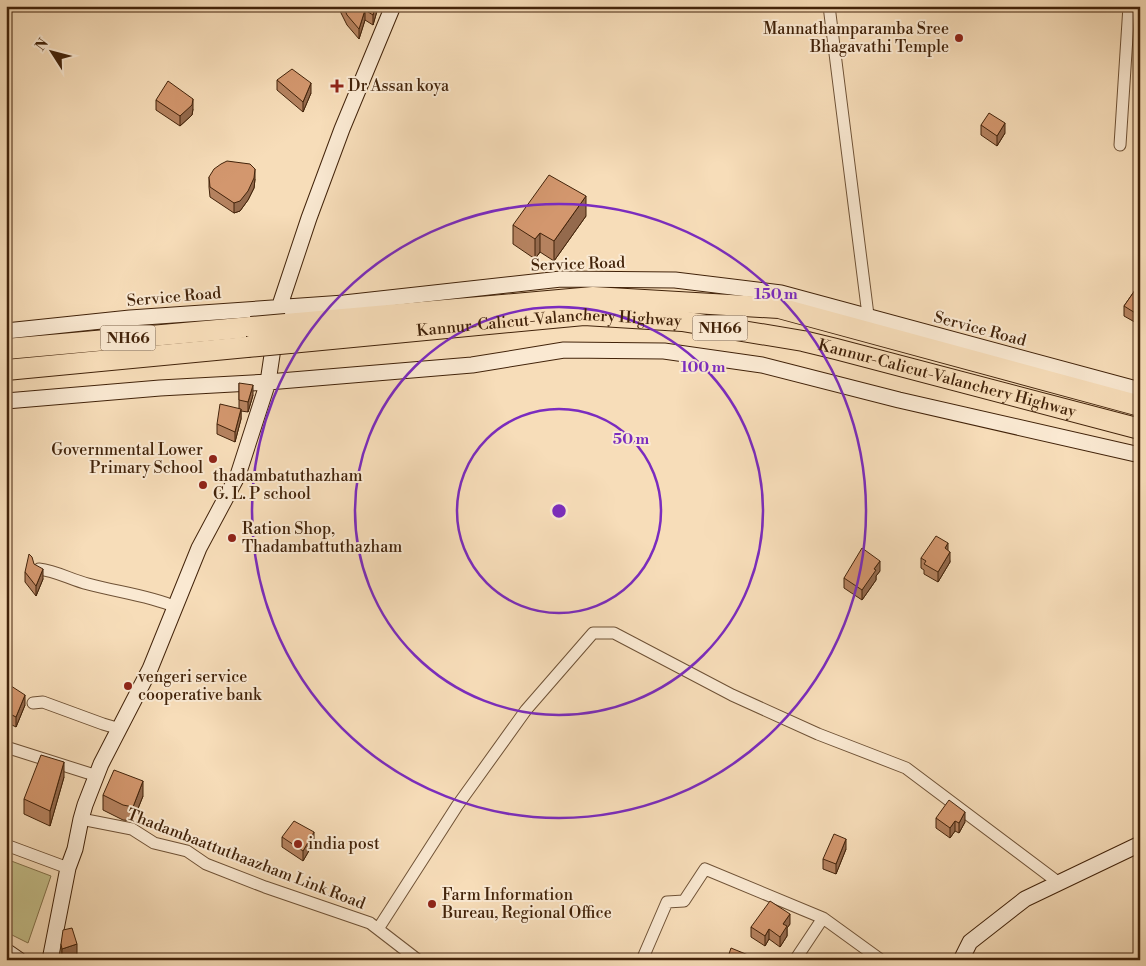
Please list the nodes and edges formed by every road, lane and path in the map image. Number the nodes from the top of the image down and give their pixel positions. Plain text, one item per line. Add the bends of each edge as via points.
1 (393, 6) edge
2 (829, 6) edge
3 (1129, 6) edge
4 (1120, 145) dead end
5 (868, 315) junction
6 (285, 325) junction
7 (6, 330) edge
8 (249, 337) junction
9 (6, 349) edge
10 (6, 370) edge
11 (268, 382) junction
12 (1140, 390) edge
13 (6, 401) edge
14 (1140, 406) edge
15 (1140, 429) edge
16 (1140, 456) edge
17 (39, 569) edge
18 (176, 607) junction
19 (33, 704) dead end
20 (120, 729) junction
21 (6, 745) edge
22 (98, 774) junction
23 (80, 819) junction
24 (1140, 844) edge
25 (6, 845) edge
26 (68, 868) junction
27 (1059, 883) junction
28 (823, 918) junction
29 (378, 929) junction
30 (6, 951) edge
31 (19, 960) edge
32 (50, 960) edge
33 (418, 960) edge
34 (642, 960) edge
35 (795, 960) edge
36 (881, 960) edge
37 (961, 960) edge

1 - 6 street via 309,218
2 - 5 street
3 - 4 street
5 - 6 street, Service Road via 781,293 675,280 561,279
5 - 12 street, Service Road
6 - 7 street, Service Road via 243,309
6 - 8 highway, Kannur-Calicut-Valanchery Highway / NH66, bridge
6 - 11 street
6 - 14 highway, NH66 via 593,297 779,308
6 - 15 highway, Kannur-Calicut-Valanchery Highway / NH66 via 584,315 682,322 820,345
8 - 9 highway, NH66
8 - 10 highway, Kannur-Calicut-Valanchery Highway / NH66 via 193,353
11 - 13 street
11 - 16 street via 472,365 564,350 664,351 762,365
11 - 18 street via 238,475 199,548
17 - 18 street
18 - 20 street
19 - 20 street via 43,702
20 - 22 street
21 - 22 street
22 - 23 street
23 - 26 street
23 - 29 street, Thadambaattuthaazham Link Road via 132,829 154,842 188,851 206,864
24 - 27 street
25 - 26 street
26 - 32 street
27 - 29 street via 906,768 818,734 732,695 614,633 593,633 526,710 457,806
27 - 37 street via 1026,899 970,942
28 - 34 street via 705,869 684,902 667,902
28 - 35 street
28 - 36 street
29 - 33 street, Thadambaattuthaazham Link Road
30 - 31 street

